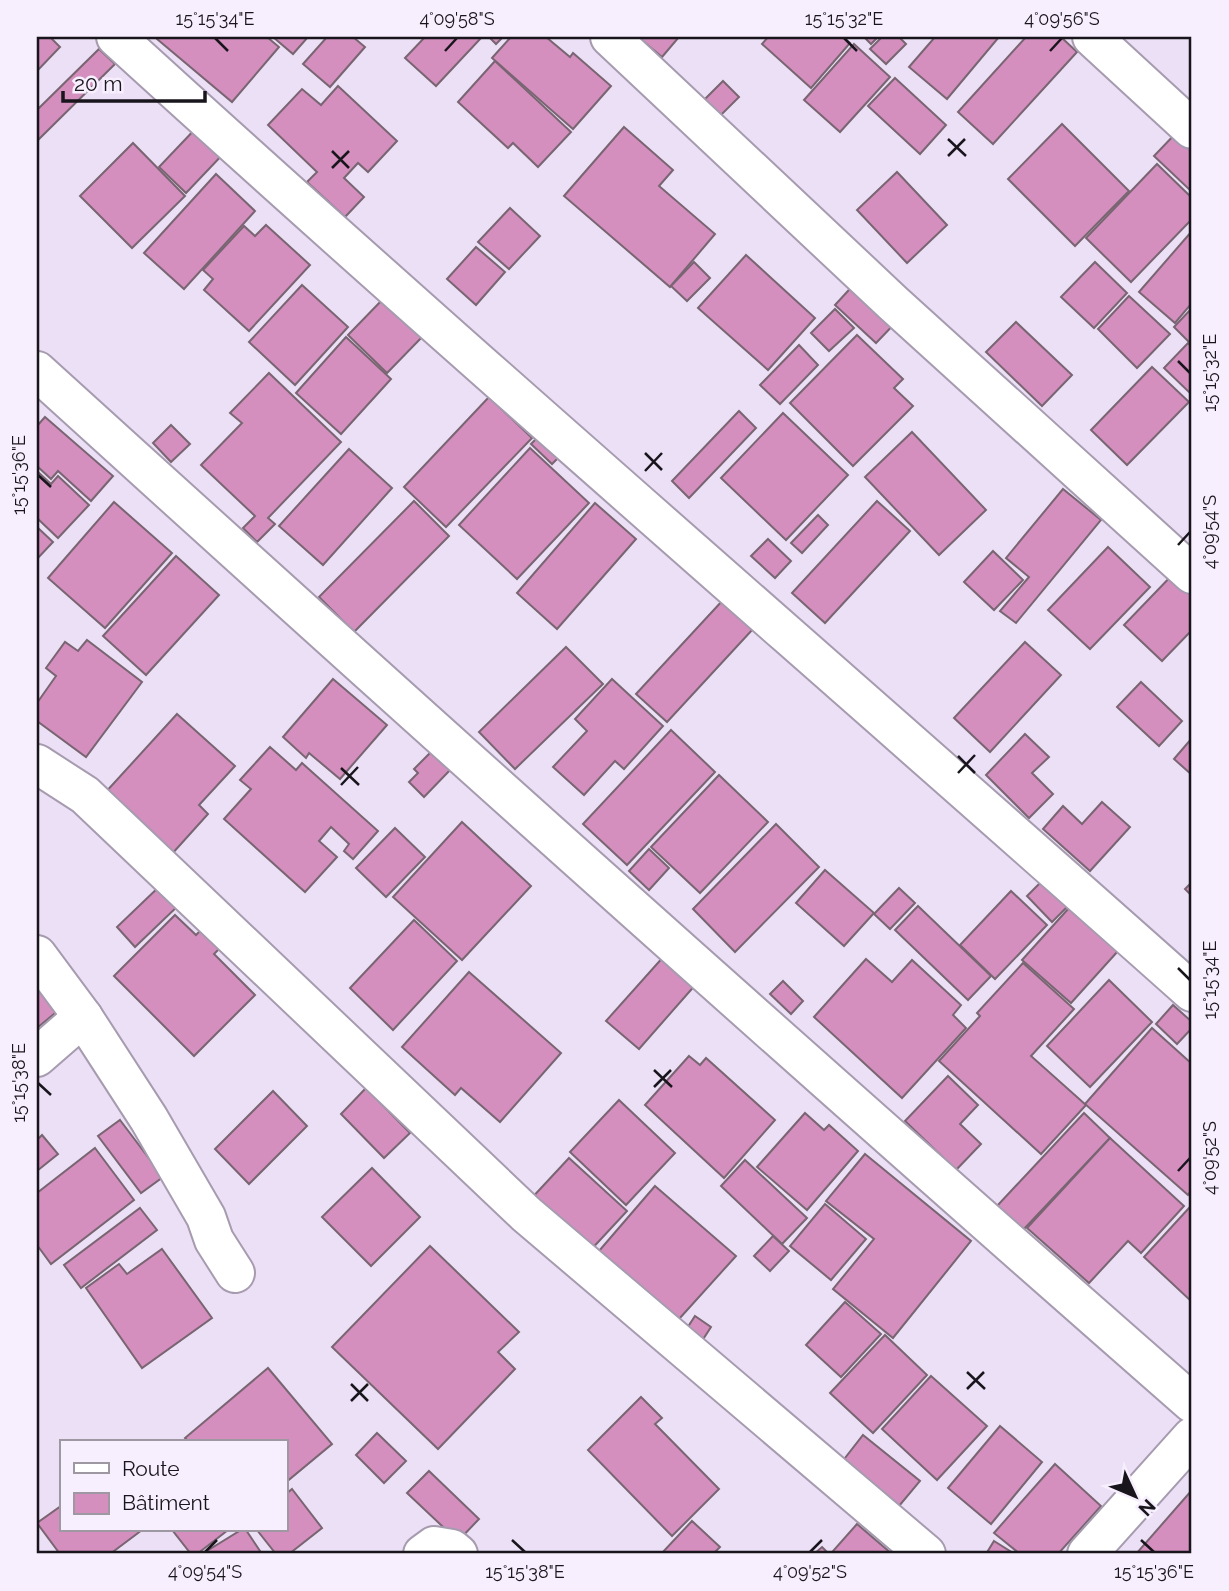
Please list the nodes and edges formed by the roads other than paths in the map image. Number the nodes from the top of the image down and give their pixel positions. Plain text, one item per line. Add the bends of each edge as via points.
1 (116, 37) edge
2 (610, 37) edge
3 (1092, 37) edge
4 (1192, 129) edge
5 (37, 371) edge
6 (1192, 574) edge
7 (37, 764) edge
8 (37, 956) edge
9 (1192, 992) edge
10 (83, 1017) junction
11 (37, 1057) edge
12 (235, 1273) dead end
13 (1192, 1403) edge
14 (1192, 1437) edge
15 (423, 1554) edge
16 (458, 1554) edge
17 (926, 1554) edge
18 (1087, 1554) edge

1 - 9 street via 613,483
2 - 6 street via 893,303
3 - 4 street
5 - 13 street via 431,728
7 - 17 street via 85,795 526,1214
8 - 10 street
10 - 11 street
10 - 12 street via 149,1119
14 - 18 street
15 - 16 street via 434,1546

